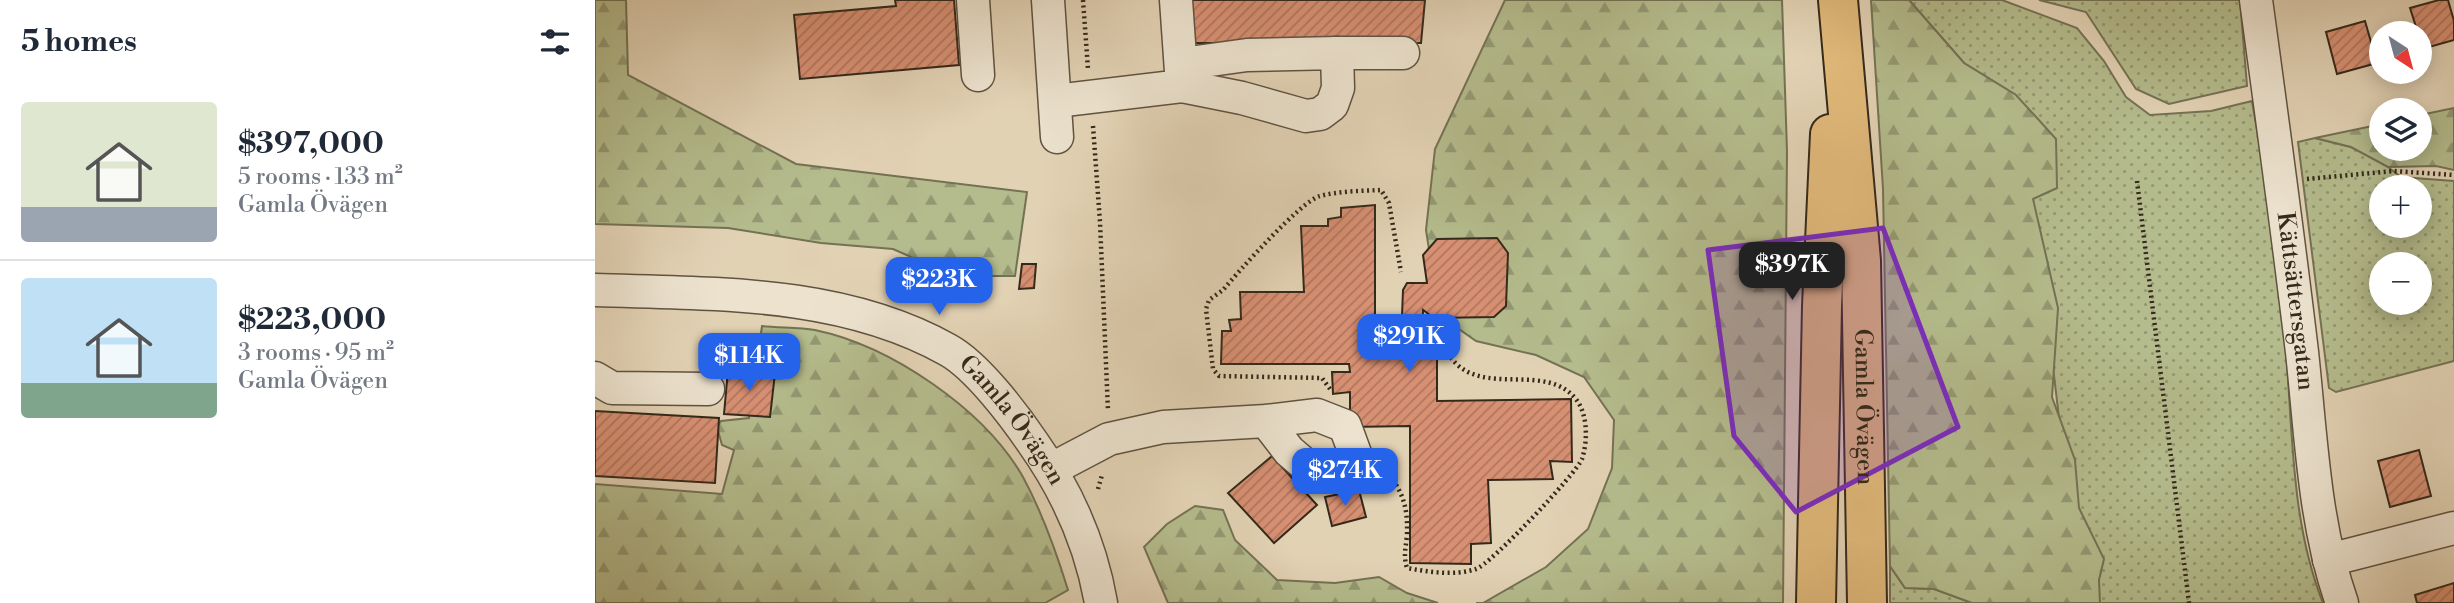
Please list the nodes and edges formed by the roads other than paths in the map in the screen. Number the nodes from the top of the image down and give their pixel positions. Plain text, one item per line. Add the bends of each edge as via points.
1 (973, 0) edge
2 (1048, 0) edge
3 (1176, 0) edge
4 (2256, 0) edge
5 (1838, 1) edge
6 (1403, 52) dead end
7 (1338, 53) junction
8 (978, 75) dead end
9 (1182, 75) junction
10 (1056, 101) junction
11 (1058, 137) dead end
12 (595, 290) edge
13 (595, 378) edge
14 (708, 389) dead end
15 (1266, 421) junction
16 (1052, 469) junction
17 (2454, 528) edge
18 (2329, 560) junction
19 (1101, 603) edge
20 (1816, 603) edge
21 (1867, 603) edge
22 (2342, 603) edge

1 - 8 street
2 - 10 street
3 - 9 street
4 - 18 street, Kättsättersgatan
5 - 20 main road, Gamla Övägen via 1822,306
5 - 21 main road, Gamla Övägen via 1861,261
6 - 7 street
7 - 9 street via 1247,55
7 - 9 street via 1338,88 1332,105 1320,114 1306,116
9 - 10 street
10 - 11 street
12 - 16 street, Gamla Övägen via 803,302 883,321 950,351 1006,404
13 - 14 street via 612,387
15 - 15 street via 1317,415 1345,426 1356,456 1344,470 1317,475 1289,451
15 - 16 street via 1163,427 1109,439
16 - 19 street, Gamla Övägen via 1075,514
17 - 18 street
18 - 22 street, Kättsättersgatan

